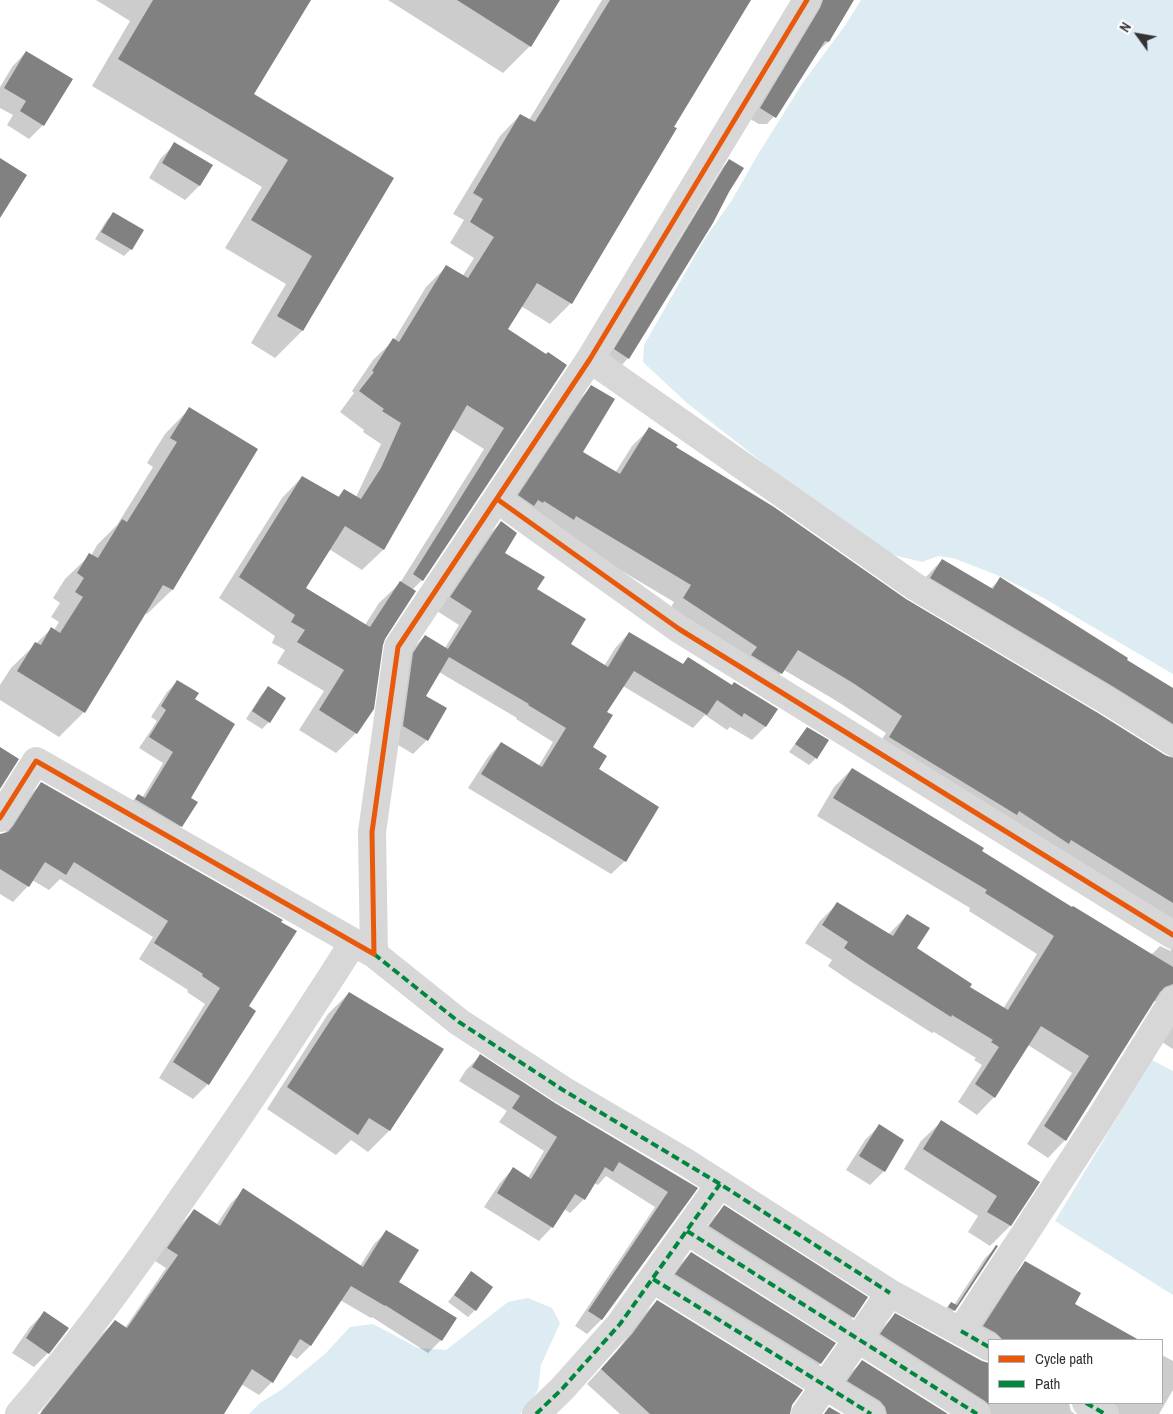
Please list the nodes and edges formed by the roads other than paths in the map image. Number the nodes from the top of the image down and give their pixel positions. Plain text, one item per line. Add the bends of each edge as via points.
1 (806, 0) edge
2 (590, 359) junction
3 (497, 499) junction
4 (1173, 742) edge
5 (0, 818) edge
6 (1173, 935) edge
7 (363, 948) junction
8 (1173, 1000) edge
9 (720, 1184) junction
10 (687, 1231) junction
11 (653, 1279) junction
12 (890, 1293) junction
13 (961, 1331) junction
14 (859, 1338) junction
15 (988, 1346) edge
16 (825, 1385) junction
17 (1088, 1404) edge
18 (19, 1414) edge
19 (536, 1414) edge
20 (805, 1414) edge
21 (871, 1414) edge
22 (977, 1414) edge
23 (1105, 1414) edge

1 - 2 street
2 - 3 street
2 - 4 street via 914,586
3 - 6 street via 679,628
3 - 7 street via 398,647 372,832
5 - 7 street via 36,762
7 - 9 street via 458,1022 563,1090
7 - 18 street via 304,1020 96,1320
8 - 13 street
9 - 10 street
9 - 12 street
10 - 11 street
10 - 14 street
11 - 16 street
11 - 19 street via 620,1324
12 - 13 street
12 - 14 street
13 - 15 street
14 - 16 street
14 - 22 street
16 - 20 street
16 - 21 street
17 - 23 street

